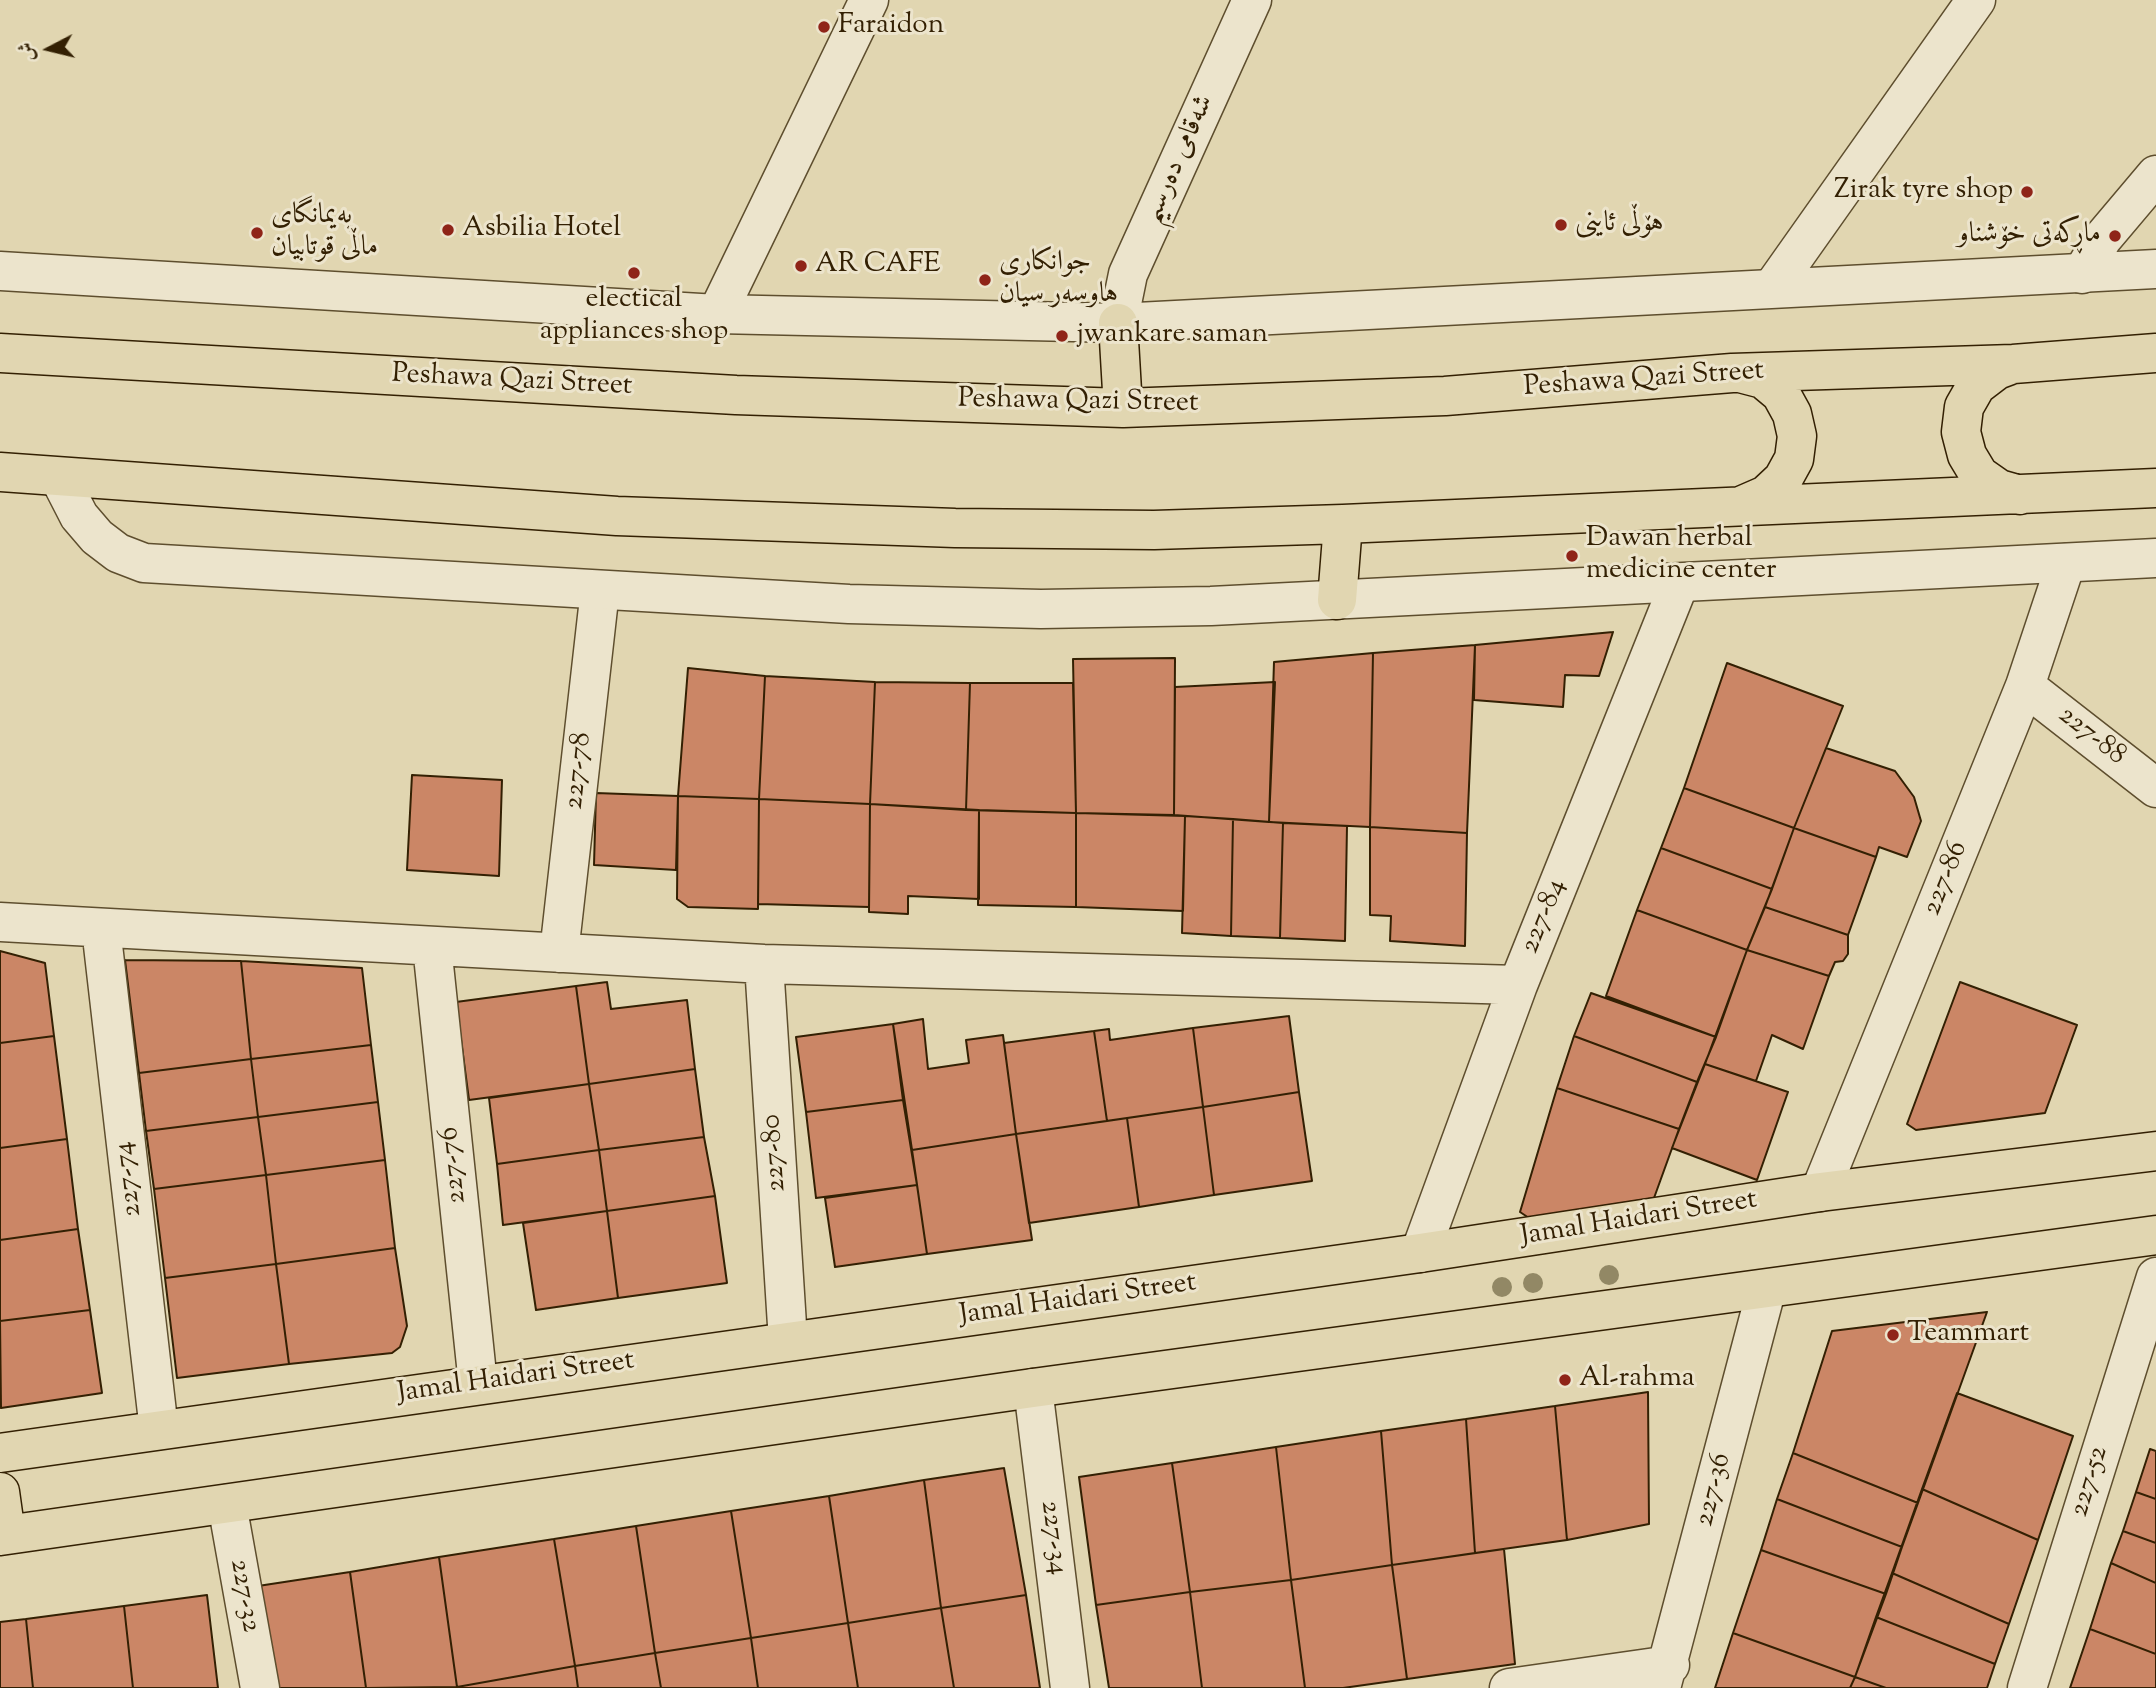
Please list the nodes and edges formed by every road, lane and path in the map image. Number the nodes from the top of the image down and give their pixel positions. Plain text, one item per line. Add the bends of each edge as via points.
1 (869, 0) edge
2 (1252, 0) edge
3 (1976, 0) edge
4 (2156, 176) edge
5 (2156, 269) edge
6 (0, 271) edge
7 (2082, 274) junction
8 (1773, 287) junction
9 (717, 314) junction
10 (1118, 323) junction
11 (0, 353) edge
12 (2156, 353) edge
13 (2013, 365) junction
14 (1732, 373) junction
15 (1123, 408) junction
16 (0, 472) edge
17 (59, 477) junction
18 (2156, 488) edge
19 (2024, 496) junction
20 (1734, 506) junction
21 (1343, 524) junction
22 (2156, 558) edge
23 (2066, 563) junction
24 (1679, 584) junction
25 (600, 590) junction
26 (1337, 600) junction
27 (2025, 686) junction
28 (2156, 788) edge
29 (0, 922) edge
30 (101, 928) junction
31 (432, 946) junction
32 (559, 953) junction
33 (764, 964) junction
34 (1518, 985) junction
35 (2156, 1151) edge
36 (1820, 1192) junction
37 (2156, 1236) edge
38 (1420, 1253) junction
39 (2156, 1277) edge
40 (1766, 1291) junction
41 (788, 1341) junction
42 (478, 1384) junction
43 (1033, 1388) junction
44 (159, 1430) junction
45 (0, 1452) edge
46 (0, 1492) edge
47 (227, 1504) junction
48 (3, 1535) edge
49 (1665, 1676) edge
50 (260, 1688) edge
51 (1070, 1688) edge
52 (1510, 1688) edge
53 (2027, 1688) edge

1 - 9 street
2 - 10 street, شەقامی دەرسیم via 1128,274
3 - 8 street
4 - 7 street via 2102,239
5 - 7 street
6 - 9 street
7 - 8 street
8 - 10 street
9 - 10 street
10 - 15 main road
11 - 15 main road, Peshawa Qazi Street via 736,395
12 - 13 main road, Peshawa Qazi Street
13 - 14 main road, Peshawa Qazi Street
13 - 19 main road via 1997,370 1976,386 1964,407 1961,432 1979,475 1999,489
14 - 15 main road, Peshawa Qazi Street via 1445,396
14 - 20 main road via 1752,374 1772,386 1788,403 1797,436 1794,459 1783,479 1756,500
16 - 17 main road
17 - 21 main road via 644,517 1154,530
17 - 25 street via 79,516 97,537 118,553 144,562
18 - 19 main road
19 - 20 main road
20 - 21 main road
21 - 26 main road
22 - 23 street
23 - 24 street
23 - 27 street, 227-86
24 - 26 street
24 - 34 street, 227-84
25 - 26 street via 849,604 1027,608 1212,607
25 - 32 street, 227-78
27 - 28 street, 227-88
27 - 36 street, 227-86
29 - 30 street
30 - 31 street
30 - 44 street, 227-74
31 - 32 street
31 - 42 street, 227-76
32 - 33 street
33 - 34 street
33 - 41 street, 227-80
34 - 38 street, 227-84
35 - 36 main road, Jamal Haidari Street
36 - 38 main road, Jamal Haidari Street
37 - 40 main road
38 - 41 main road, Jamal Haidari Street
39 - 53 street, 227-52
40 - 43 main road
40 - 49 street, 227-36
41 - 42 main road, Jamal Haidari Street
42 - 44 main road, Jamal Haidari Street
43 - 47 main road
43 - 51 street, 227-34
44 - 45 main road, Jamal Haidari Street
46 - 48 main road
47 - 48 main road
47 - 50 street, 227-32
49 - 52 street

